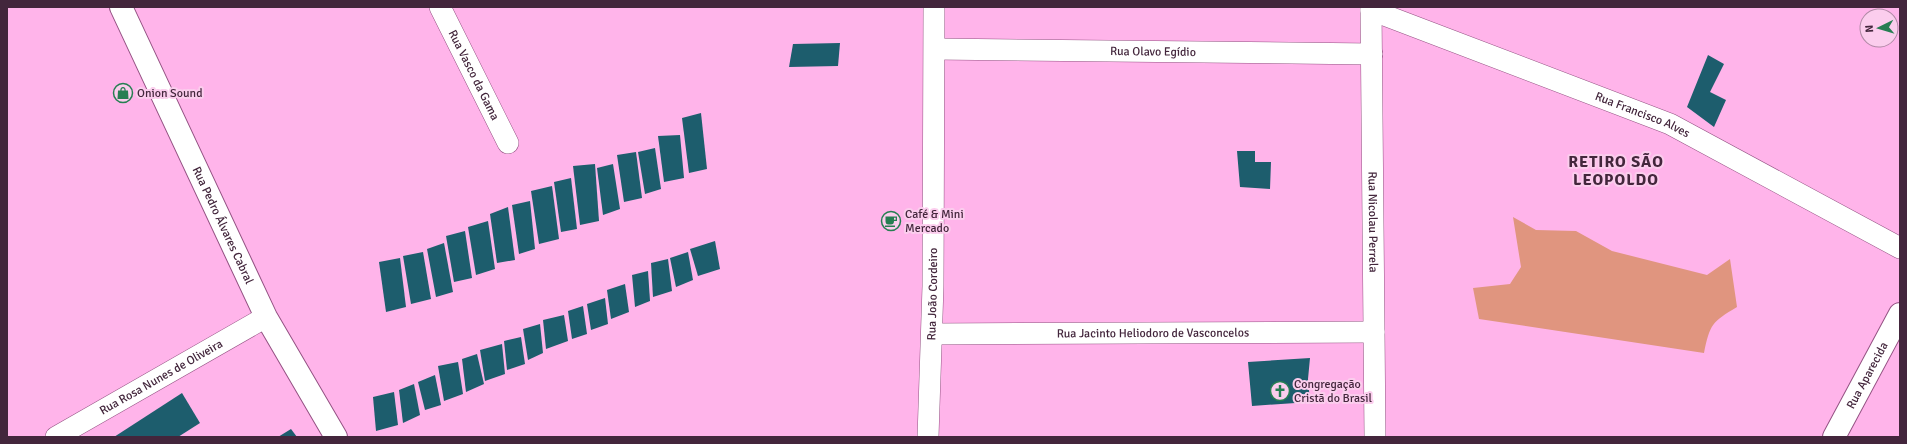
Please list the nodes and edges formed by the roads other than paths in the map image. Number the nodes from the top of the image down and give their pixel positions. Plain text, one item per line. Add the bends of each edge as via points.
1 (121, 7) edge
2 (440, 7) edge
3 (934, 7) edge
4 (1371, 8) edge
5 (935, 50) junction
6 (1372, 54) junction
7 (508, 143) dead end
8 (1900, 248) edge
9 (1900, 314) edge
10 (266, 317) junction
11 (1374, 332) junction
12 (932, 334) junction
13 (56, 437) edge
14 (336, 437) edge
15 (928, 437) edge
16 (1375, 437) edge
17 (1834, 437) edge

1 - 10 main road, Rua Pedro Álvares Cabral
2 - 7 street, Rua Vasco da Gama
3 - 5 street, Rua João Cordeiro
4 - 6 street, Rua Nicolau Perrela
4 - 8 street, Rua Francisco Alves via 1670,124
5 - 6 street, Rua Olavo Egídio
5 - 12 street, Rua João Cordeiro
6 - 11 street, Rua Nicolau Perrela
9 - 17 main road, Rua Aparecida
10 - 13 street, Rua Rosa Nunes de Oliveira
10 - 14 main road, Rua Pedro Álvares Cabral
11 - 12 street, Rua Jacinto Heliodoro de Vasconcelos
11 - 16 street, Rua Nicolau Perrela
12 - 15 street, Rua João Cordeiro

